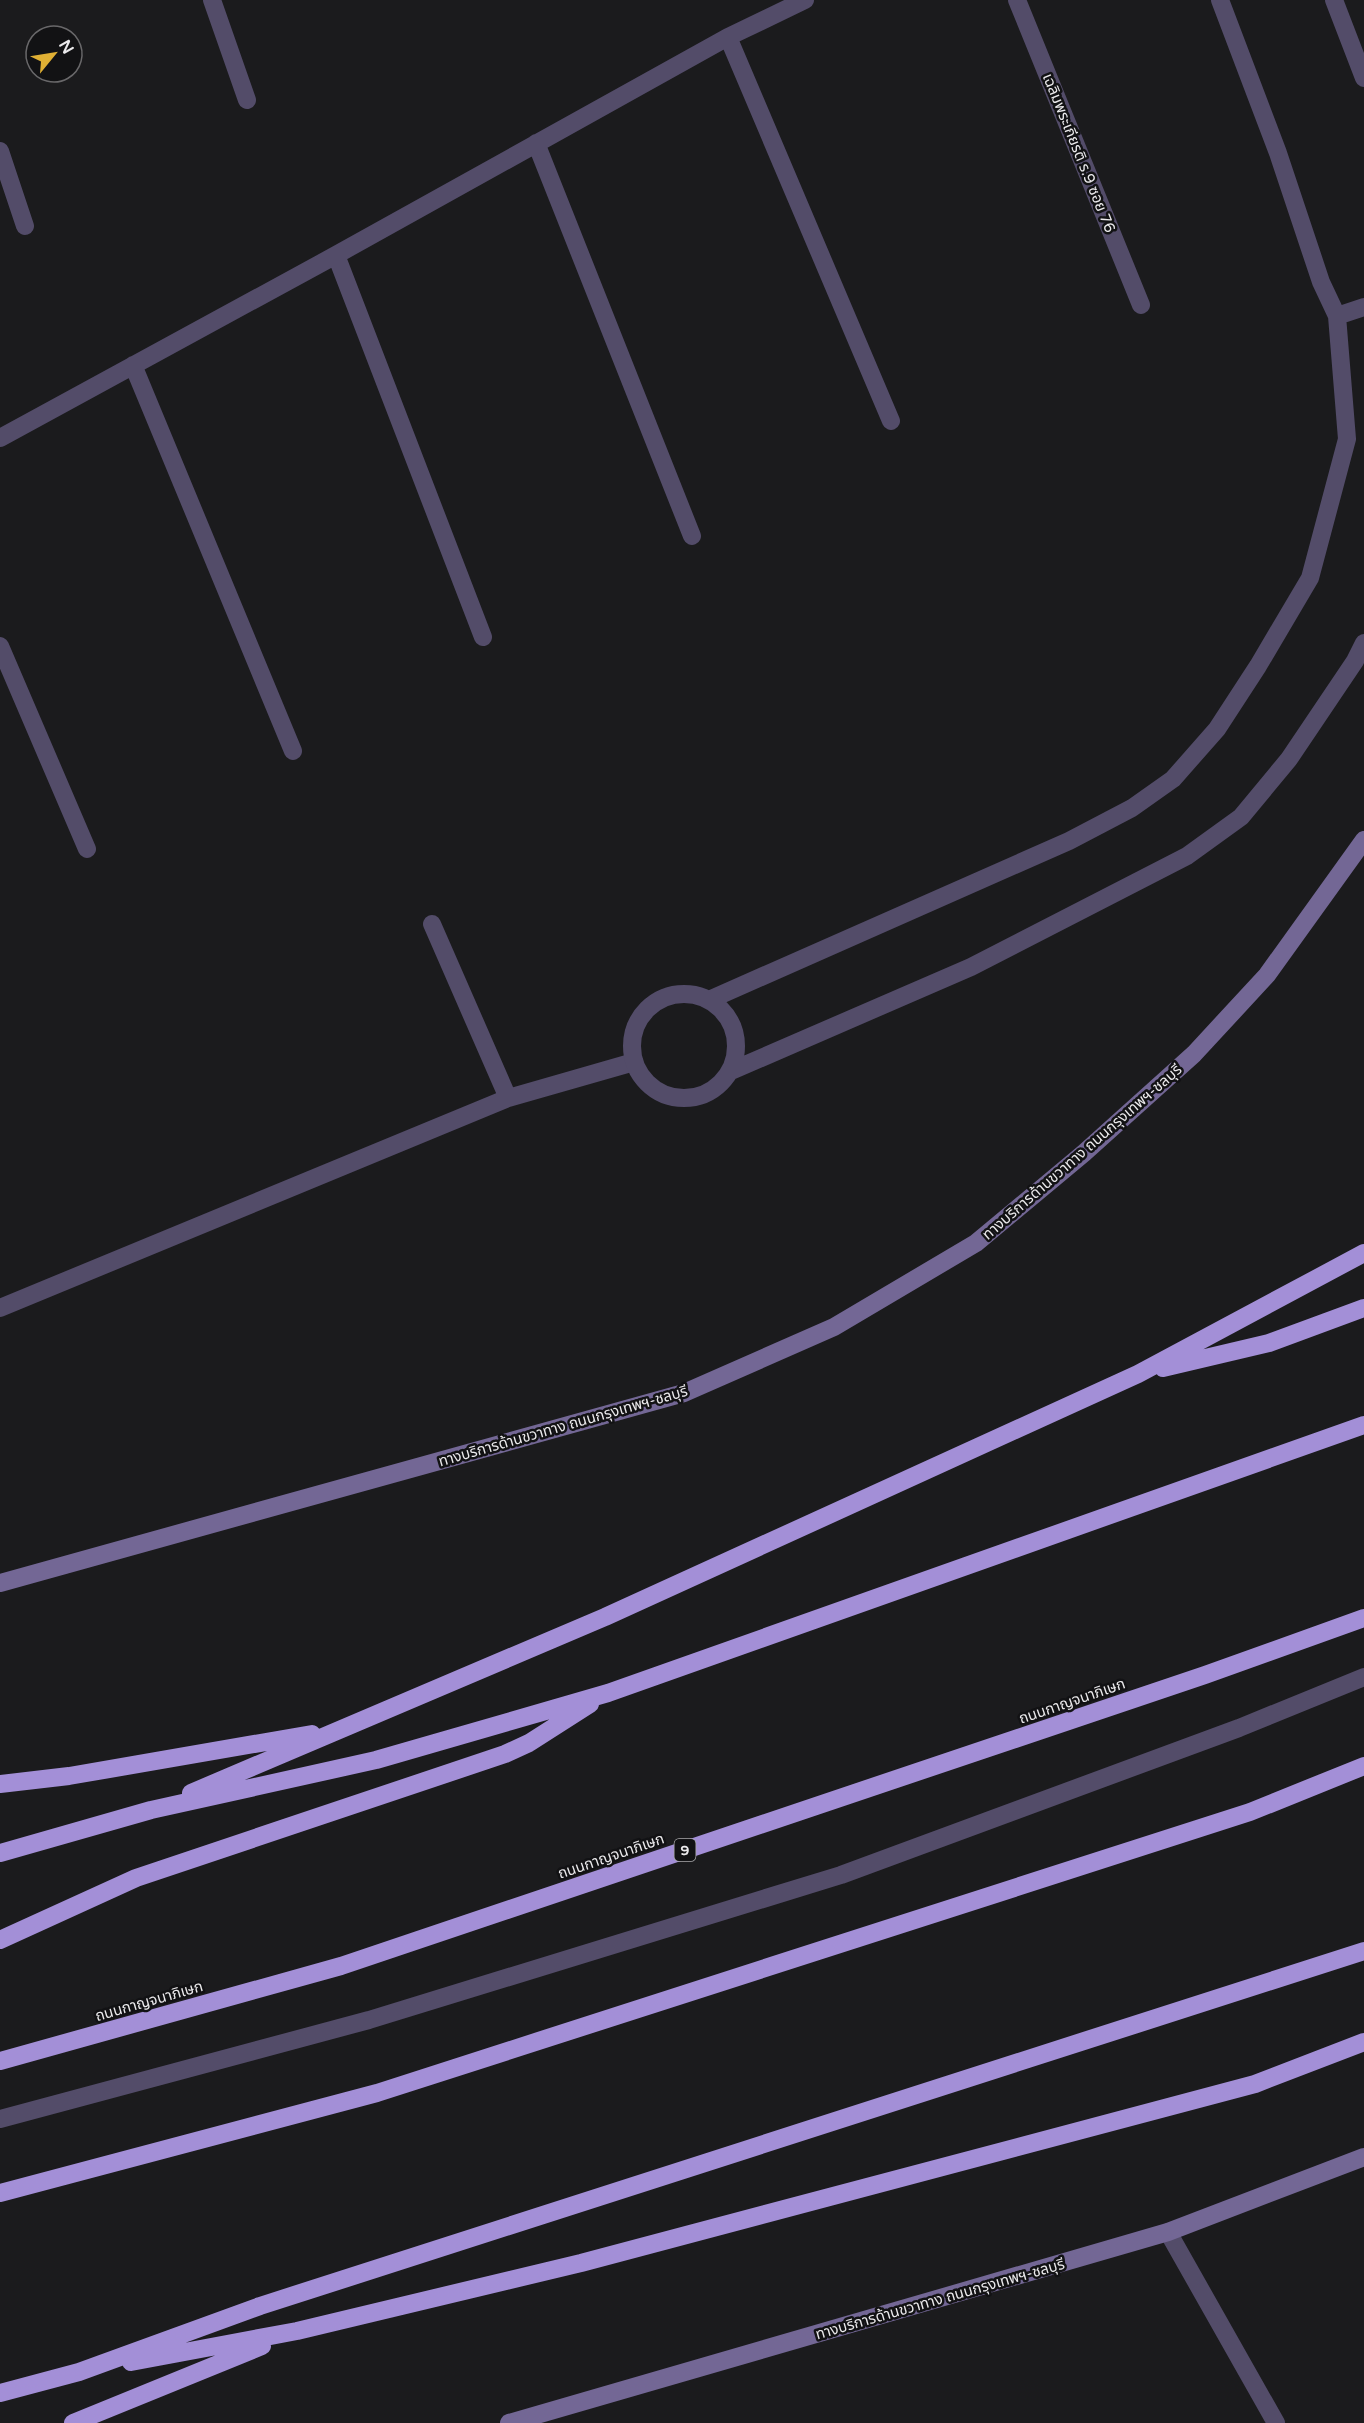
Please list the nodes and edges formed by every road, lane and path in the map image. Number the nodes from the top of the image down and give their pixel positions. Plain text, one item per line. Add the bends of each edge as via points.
1 (212, 0) edge
2 (805, 0) edge
3 (1017, 0) edge
4 (1220, 0) edge
5 (1334, 0) edge
6 (728, 37) junction
7 (1364, 78) edge
8 (247, 100) dead end
9 (536, 143) junction
10 (0, 151) edge
11 (25, 226) dead end
12 (336, 255) junction
13 (1141, 305) dead end
14 (1364, 307) edge
15 (1337, 316) junction
16 (133, 365) junction
17 (891, 421) dead end
18 (0, 438) edge
19 (692, 536) dead end
20 (483, 637) dead end
21 (1364, 643) edge
22 (0, 646) edge
23 (293, 751) dead end
24 (1364, 840) edge
25 (87, 849) dead end
26 (432, 924) dead end
27 (709, 1000) junction
28 (634, 1062) junction
29 (731, 1071) junction
30 (508, 1098) junction
31 (1364, 1253) edge
32 (0, 1308) edge
33 (1364, 1308) edge
34 (1138, 1374) junction
35 (1364, 1425) edge
36 (0, 1583) edge
37 (1364, 1618) edge
38 (1364, 1677) edge
39 (608, 1692) junction
40 (342, 1729) junction
41 (1364, 1766) edge
42 (0, 1784) edge
43 (151, 1810) junction
44 (0, 1853) edge
45 (0, 1940) edge
46 (1364, 1951) edge
47 (1364, 2042) edge
48 (0, 2061) edge
49 (0, 2119) edge
50 (1364, 2157) edge
51 (0, 2193) edge
52 (1168, 2232) junction
53 (297, 2331) junction
54 (79, 2372) junction
55 (0, 2393) edge
56 (73, 2423) edge
57 (509, 2423) edge
58 (1276, 2423) edge

1 - 8 street
2 - 6 street
3 - 13 street, เฉลิมพระเกียรติ ร.9 ซอย 76
4 - 15 street via 1278,153 1321,282
5 - 7 street
6 - 9 street
6 - 17 street
9 - 12 street
9 - 19 street
10 - 11 street
12 - 16 street
12 - 20 street
14 - 15 street
15 - 27 street via 1347,439 1310,578 1216,729 1173,778 1132,808 1070,841
16 - 18 street
16 - 23 street
21 - 29 street via 1289,759 1241,818 1187,856 971,967
22 - 25 street
24 - 36 main road, ทางบริการด้านขวาทาง ถนนกรุงเทพฯ-ชลบุรี via 1267,975 1194,1054 976,1243 834,1327 684,1393
26 - 30 street
27 - 28 street via 679,994 650,1005 637,1021 631,1041
27 - 29 street via 725,1013 734,1031 737,1052
28 - 29 street via 643,1080 659,1094 679,1099 700,1097 717,1088
28 - 30 street
30 - 32 street
31 - 34 highway
33 - 34 highway via 1269,1343
34 - 40 highway via 605,1617
35 - 39 highway
37 - 48 highway, ถนนกาญจนาภิเษก / 9 via 1205,1676 341,1966
38 - 49 street via 1228,1732 841,1875 369,2020
39 - 43 highway via 376,1761
39 - 45 highway via 505,1754 136,1878
40 - 42 highway via 69,1776
40 - 43 highway
41 - 51 highway via 1250,1812 377,2093
43 - 44 highway
46 - 54 highway via 260,2306
47 - 53 highway via 1255,2084 581,2262
50 - 52 main road, ทางบริการด้านขวาทาง ถนนกรุงเทพฯ-ชลบุรี
52 - 57 main road, ทางบริการด้านขวาทาง ถนนกรุงเทพฯ-ชลบุรี
52 - 58 street
53 - 54 highway
53 - 56 highway
54 - 55 highway

